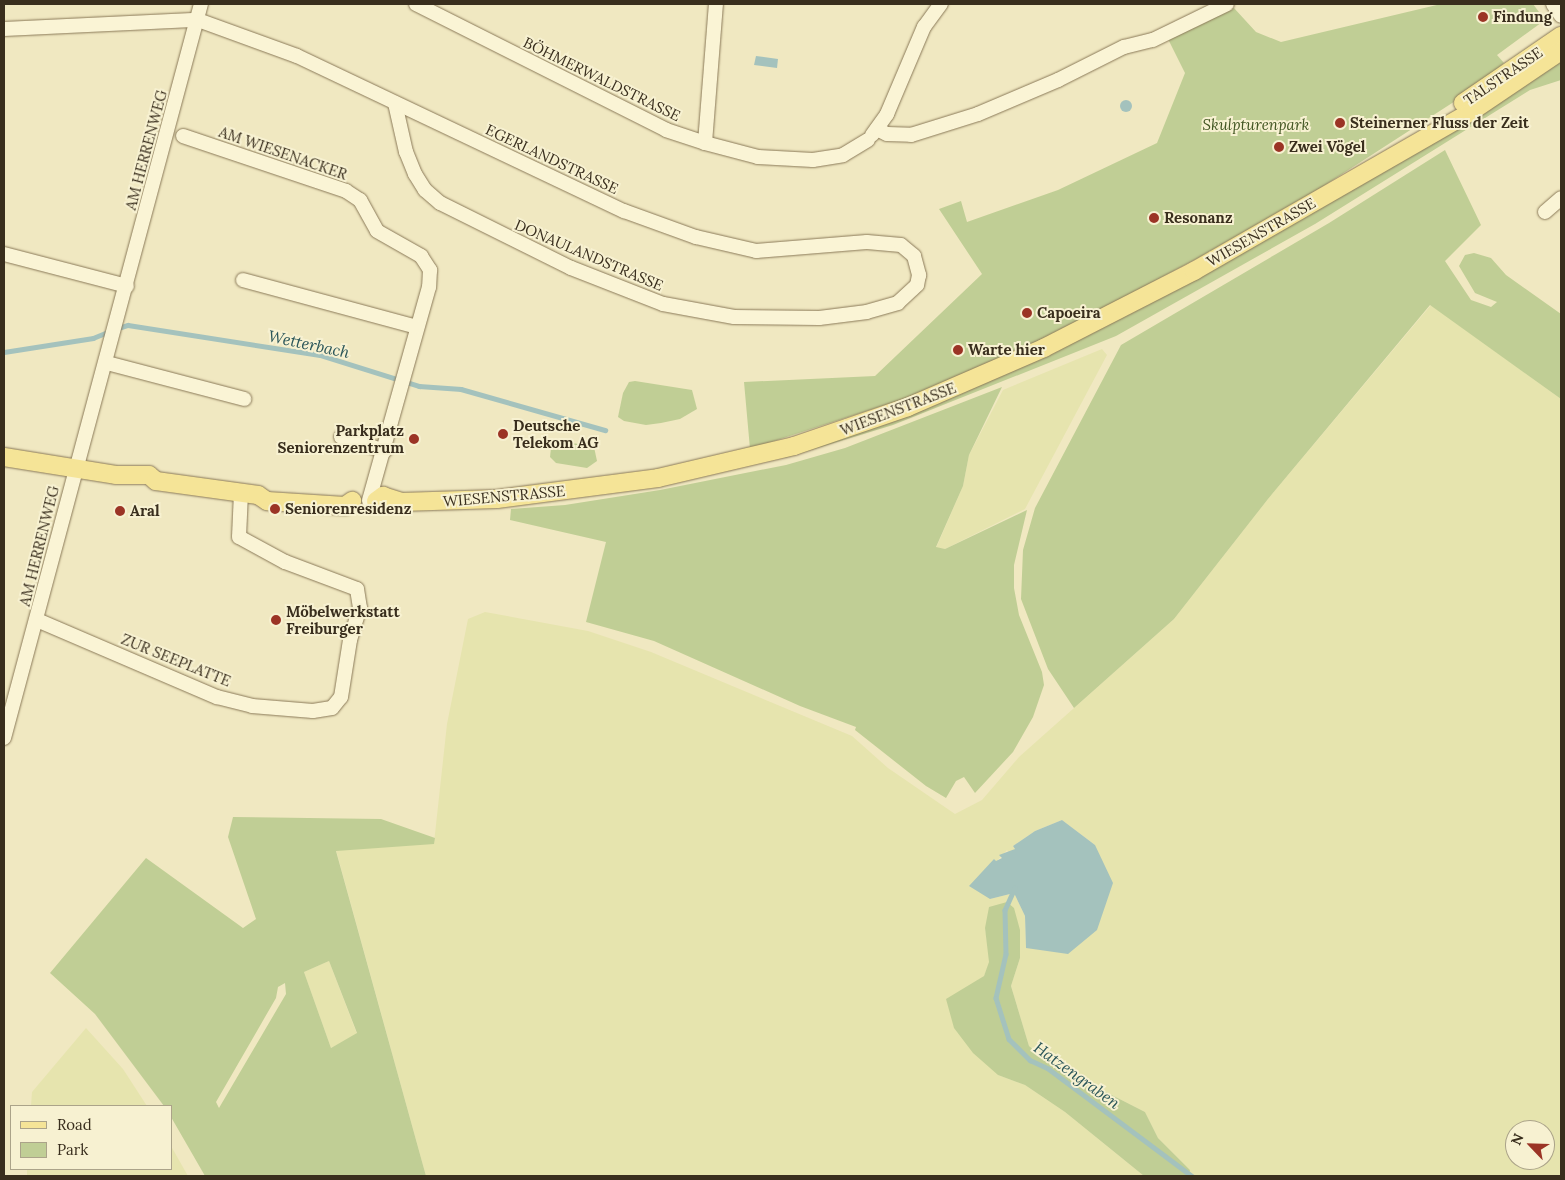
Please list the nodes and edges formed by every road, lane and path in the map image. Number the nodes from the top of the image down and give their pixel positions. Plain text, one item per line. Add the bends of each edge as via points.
1 (201, 4) edge
2 (416, 4) edge
3 (716, 4) edge
4 (941, 4) edge
5 (1222, 4) edge
6 (1554, 4) edge
7 (1561, 16) edge
8 (198, 20) junction
9 (4, 29) edge
10 (1561, 36) edge
11 (1561, 51) edge
12 (395, 103) junction
13 (183, 136) dead end
14 (871, 137) junction
15 (705, 143) junction
16 (1351, 179) junction
17 (1561, 198) edge
18 (1545, 212) dead end
19 (908, 249) joint
20 (4, 254) edge
21 (243, 280) dead end
22 (127, 286) junction
23 (417, 326) junction
24 (107, 363) junction
25 (244, 399) dead end
26 (342, 437) dead end
27 (385, 451) junction
28 (4, 457) edge
29 (74, 468) junction
30 (249, 494) junction
31 (366, 501) junction
32 (38, 620) junction
33 (4, 738) edge

1 - 8 street, AM HERRENWEG
2 - 15 street, BÖHMERWALDSTRASSE via 666,130
3 - 15 street
4 - 14 street via 924,27
5 - 14 street via 1153,40 1124,47 978,114 912,135
6 - 7 street
8 - 9 street
8 - 12 street, EGERLANDSTRASSE via 297,56
8 - 22 street, AM HERRENWEG
10 - 16 main road, TALSTRASSE
11 - 16 main road, TALSTRASSE via 1468,113
12 - 19 street, EGERLANDSTRASSE via 624,211 696,237 756,251 867,242 889,242
12 - 19 street, DONAULANDSTRASSE via 406,152 415,174 425,190 440,203 571,268 662,304 734,317 819,318 867,312 898,302 917,286 917,265
13 - 23 street, AM WIESENACKER via 346,191 360,200 377,230 421,256 430,270 429,287
14 - 15 street, BÖHMERWALDSTRASSE via 843,155 813,160 758,156
16 - 31 main road, WIESENSTRASSE via 1194,271 1085,327 958,387 859,425 763,454 658,478 512,498 401,502 395,507
17 - 18 street
20 - 22 street
21 - 23 street
22 - 24 street, AM HERRENWEG
23 - 27 street, AM WIESENACKER
24 - 25 street
24 - 29 street, AM HERRENWEG
26 - 27 street
27 - 31 street, AM WIESENACKER
28 - 29 main road, WIESENSTRASSE
29 - 30 main road, WIESENSTRASSE via 128,477 136,483 149,485 156,481
29 - 32 street, AM HERRENWEG
30 - 31 main road, WIESENSTRASSE via 267,491 345,495
30 - 32 street, ZUR SEEPLATTE via 237,522 239,537 285,562 356,589 360,608 350,640 341,697 332,708 313,711 252,706 217,697
32 - 33 street, AM HERRENWEG

